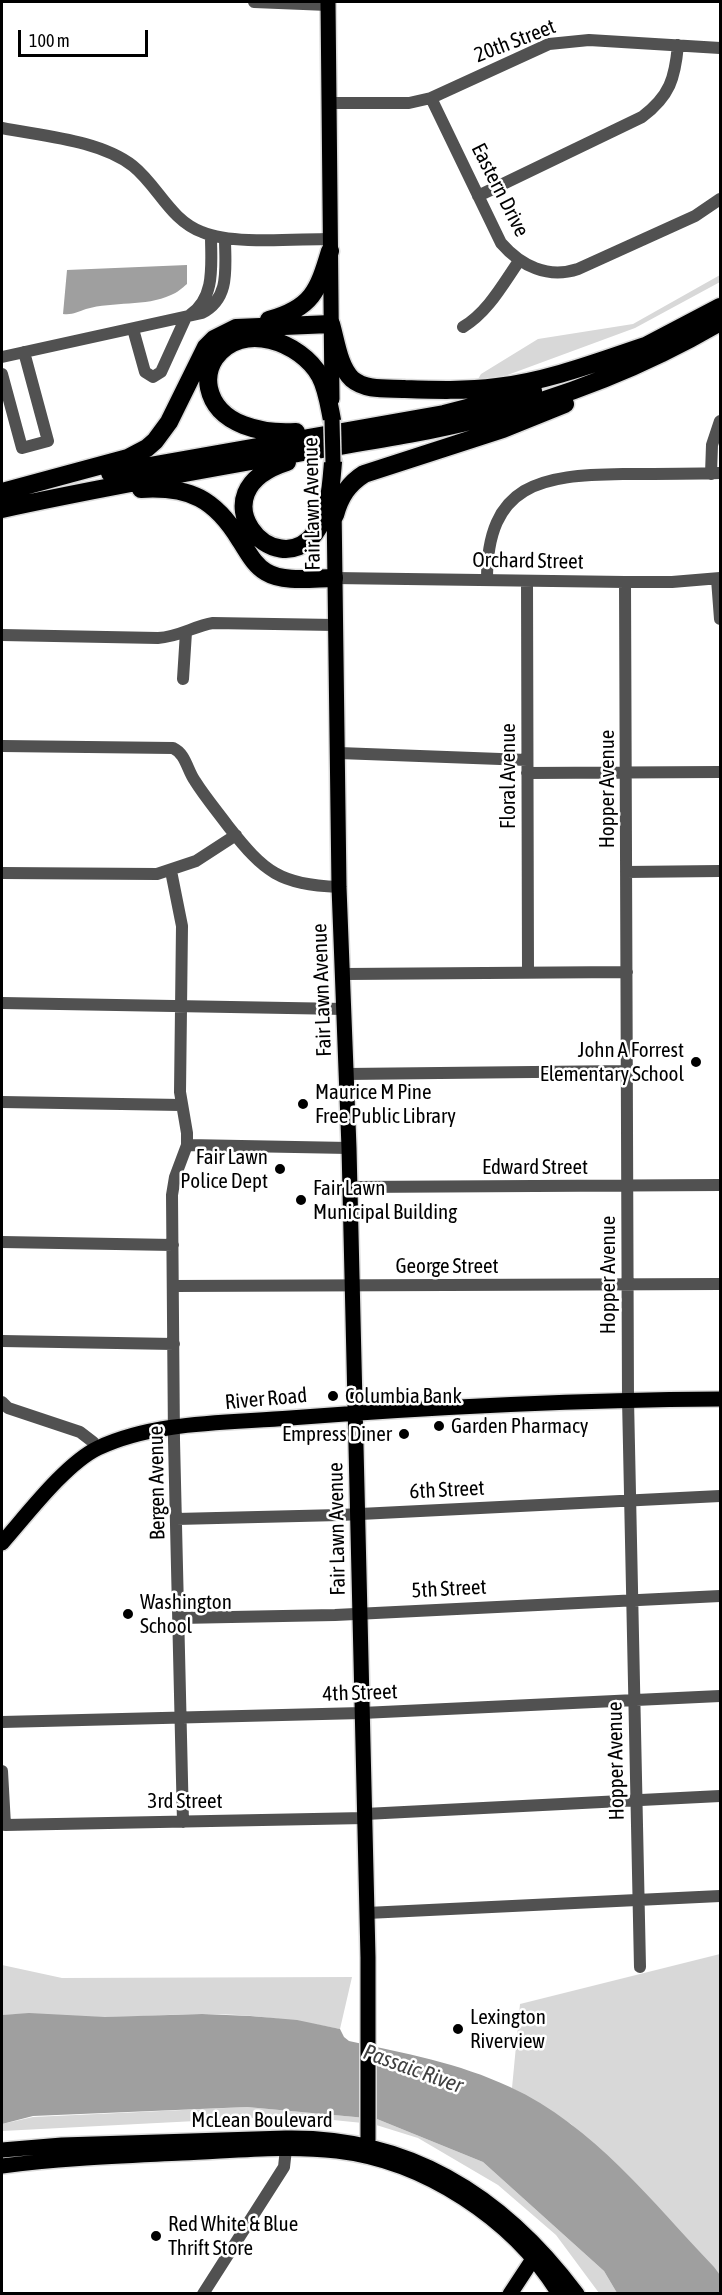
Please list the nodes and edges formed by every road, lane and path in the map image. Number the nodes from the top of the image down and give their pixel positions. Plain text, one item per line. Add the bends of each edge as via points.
1 (254, 2) edge
2 (328, 3) edge
3 (678, 45) junction
4 (720, 48) edge
5 (431, 98) junction
6 (329, 103) junction
7 (2, 128) edge
8 (478, 196) junction
9 (720, 198) edge
10 (211, 236) junction
11 (225, 238) junction
12 (330, 245) junction
13 (519, 261) junction
14 (720, 307) edge
15 (186, 317) junction
16 (720, 322) edge
17 (331, 324) junction
18 (463, 327) dead end
19 (236, 328) junction
20 (133, 329) junction
21 (654, 350) junction
22 (24, 352) junction
23 (2, 357) edge
24 (2, 374) edge
25 (332, 420) junction
26 (720, 421) edge
27 (383, 432) junction
28 (333, 462) junction
29 (716, 473) edge
30 (2, 493) edge
31 (47, 499) junction
32 (2, 508) edge
33 (334, 515) junction
34 (334, 578) junction
35 (719, 578) edge
36 (487, 580) junction
37 (527, 581) junction
38 (625, 582) junction
39 (720, 619) edge
40 (335, 625) junction
41 (186, 632) junction
42 (2, 635) edge
43 (183, 679) dead end
44 (2, 746) edge
45 (339, 753) junction
46 (527, 767) junction
47 (626, 772) junction
48 (720, 772) edge
49 (236, 835) junction
50 (171, 871) junction
51 (720, 871) edge
52 (626, 872) junction
53 (2, 873) edge
54 (339, 887) junction
55 (528, 972) junction
56 (627, 972) junction
57 (344, 974) junction
58 (2, 1003) edge
59 (181, 1006) junction
60 (345, 1009) junction
61 (627, 1071) junction
62 (346, 1074) junction
63 (2, 1102) edge
64 (181, 1105) junction
65 (187, 1145) junction
66 (349, 1148) junction
67 (720, 1185) edge
68 (627, 1186) junction
69 (349, 1187) junction
70 (2, 1242) edge
71 (173, 1245) junction
72 (628, 1284) junction
73 (720, 1284) edge
74 (351, 1285) junction
75 (173, 1286) junction
76 (2, 1341) edge
77 (174, 1344) junction
78 (720, 1399) edge
79 (628, 1400) junction
80 (2, 1402) edge
81 (355, 1413) junction
82 (175, 1428) junction
83 (96, 1449) junction
84 (720, 1496) edge
85 (630, 1501) junction
86 (358, 1514) junction
87 (176, 1519) junction
88 (2, 1543) edge
89 (720, 1596) edge
90 (632, 1600) junction
91 (360, 1613) junction
92 (179, 1618) junction
93 (720, 1696) edge
94 (634, 1700) junction
95 (362, 1713) junction
96 (181, 1718) junction
97 (2, 1722) edge
98 (2, 1772) edge
99 (720, 1796) edge
100 (636, 1801) junction
101 (365, 1816) junction
102 (183, 1822) junction
103 (720, 1896) edge
104 (638, 1900) junction
105 (367, 1913) junction
106 (640, 1967) dead end
107 (281, 2144) junction
108 (368, 2146) junction
109 (2, 2162) edge
110 (533, 2259) junction
111 (203, 2294) edge
112 (510, 2294) edge
113 (559, 2294) edge
114 (577, 2294) edge

1 - 2 street
2 - 6 main road, Fair Lawn Avenue
3 - 4 street, 20th Street
3 - 5 street, 20th Street via 589,40 549,44
3 - 8 street via 670,84 648,113
5 - 6 street, 20th Street via 409,103
5 - 8 street, Eastern Drive
6 - 12 main road, Fair Lawn Avenue
7 - 10 street via 111,153 142,175 184,223
8 - 13 street, Eastern Drive via 501,243
9 - 13 street, Eastern Drive via 695,216 572,271 550,272
10 - 11 street
10 - 15 street via 207,294
11 - 12 street
11 - 15 street via 221,297 209,310
12 - 17 main road, Fair Lawn Avenue
12 - 19 highway via 318,289 303,306 283,316
13 - 18 street via 488,306
14 - 21 highway
15 - 20 street
15 - 20 street via 161,372 153,377 145,372
16 - 21 highway
17 - 19 highway
17 - 21 highway via 346,372 358,383 373,388 497,387
17 - 25 main road, Fair Lawn Avenue
19 - 30 highway via 206,347 169,422 147,448 128,458
20 - 22 street
21 - 27 highway via 513,397
21 - 33 highway via 602,387 527,420 364,474 350,484
22 - 23 street
22 - 24 street via 48,441 22,448
25 - 27 highway via 320,375 305,356 285,344 263,339 241,341 223,350 212,364 208,382 214,400 228,416 251,428
25 - 28 main road, Fair Lawn Avenue, bridge
26 - 29 street via 712,444
27 - 28 highway via 262,474 244,499 245,519 255,536 280,548 298,545 314,534 328,502
27 - 30 highway
27 - 31 highway
28 - 33 main road, Fair Lawn Avenue
29 - 36 street via 579,476 527,489 508,504 495,524
31 - 32 highway
31 - 34 highway via 145,489 182,492 217,509 252,559 266,572 284,577
33 - 34 main road, Fair Lawn Avenue
34 - 36 street, Orchard Street
34 - 40 main road, Fair Lawn Avenue
35 - 38 street, Orchard Street
35 - 39 street
36 - 37 street, Orchard Street
37 - 38 street, Orchard Street
37 - 46 street, Floral Avenue
38 - 47 street, Hopper Avenue
40 - 41 street via 213,623
40 - 45 main road, Fair Lawn Avenue
41 - 42 street via 158,638
41 - 43 street
44 - 49 street via 173,748 179,751 193,779
45 - 46 street
45 - 54 main road, Fair Lawn Avenue
46 - 47 street
46 - 55 street, Floral Avenue
47 - 48 street
47 - 52 street, Hopper Avenue
49 - 50 street via 196,861
49 - 54 street via 262,865 283,878
50 - 53 street via 144,875
50 - 59 street via 182,926
51 - 52 street
52 - 56 street, Hopper Avenue
54 - 57 main road, Fair Lawn Avenue
55 - 56 street
55 - 57 street
56 - 61 street, Hopper Avenue
57 - 60 main road, Fair Lawn Avenue
58 - 59 street
59 - 60 street
59 - 64 street
60 - 62 main road, Fair Lawn Avenue
61 - 62 street
61 - 68 street, Hopper Avenue
62 - 66 main road, Fair Lawn Avenue
63 - 64 street
64 - 65 street
65 - 66 street
65 - 71 street, Bergen Avenue via 173,1186
66 - 69 main road, Fair Lawn Avenue
67 - 68 street, Edward Street
68 - 69 street, Edward Street
68 - 72 street, Hopper Avenue
69 - 74 main road, Fair Lawn Avenue
70 - 71 street
71 - 75 street, Bergen Avenue
72 - 73 street, George Street
72 - 74 street, George Street
72 - 79 street, Hopper Avenue
74 - 75 street, George Street
74 - 81 main road, Fair Lawn Avenue
75 - 77 street, Bergen Avenue
76 - 77 street
77 - 82 street, Bergen Avenue
78 - 79 main road, River Road
79 - 81 main road, River Road
79 - 85 street, Hopper Avenue
80 - 83 street via 8,1408 80,1432
81 - 82 main road, River Road
81 - 86 main road, Fair Lawn Avenue
82 - 83 main road, River Road via 126,1437
82 - 87 street, Bergen Avenue
83 - 88 main road, River Road via 64,1475
84 - 85 street, 6th Street
85 - 86 street, 6th Street
85 - 90 street, Hopper Avenue
86 - 87 street, 6th Street
86 - 91 main road, Fair Lawn Avenue
87 - 92 street, Bergen Avenue
89 - 90 street, 5th Street
90 - 91 street, 5th Street
90 - 94 street, Hopper Avenue
91 - 92 street, 5th Street
91 - 95 main road, Fair Lawn Avenue
92 - 96 street, Bergen Avenue
93 - 94 street, 4th Street
94 - 95 street, 4th Street
94 - 100 street, Hopper Avenue
95 - 96 street, 4th Street
95 - 101 main road, Fair Lawn Avenue
96 - 97 street, 4th Street
96 - 102 street, Bergen Avenue
98 - 102 street, 3rd Street via 5,1825
99 - 100 street, 3rd Street
100 - 101 street, 3rd Street
100 - 104 street, Hopper Avenue
101 - 102 street, 3rd Street
101 - 105 main road, Fair Lawn Avenue
103 - 104 street
104 - 105 street
104 - 106 street, Hopper Avenue
105 - 108 main road, Fair Lawn Avenue
107 - 108 main road, McLean Boulevard via 321,2149
107 - 109 main road, McLean Boulevard
107 - 111 street via 284,2167
108 - 110 main road, McLean Boulevard via 458,2196 496,2223
108 - 114 main road, McLean Boulevard via 422,2163 477,2195 530,2238
110 - 112 main road
110 - 113 main road, McLean Boulevard

